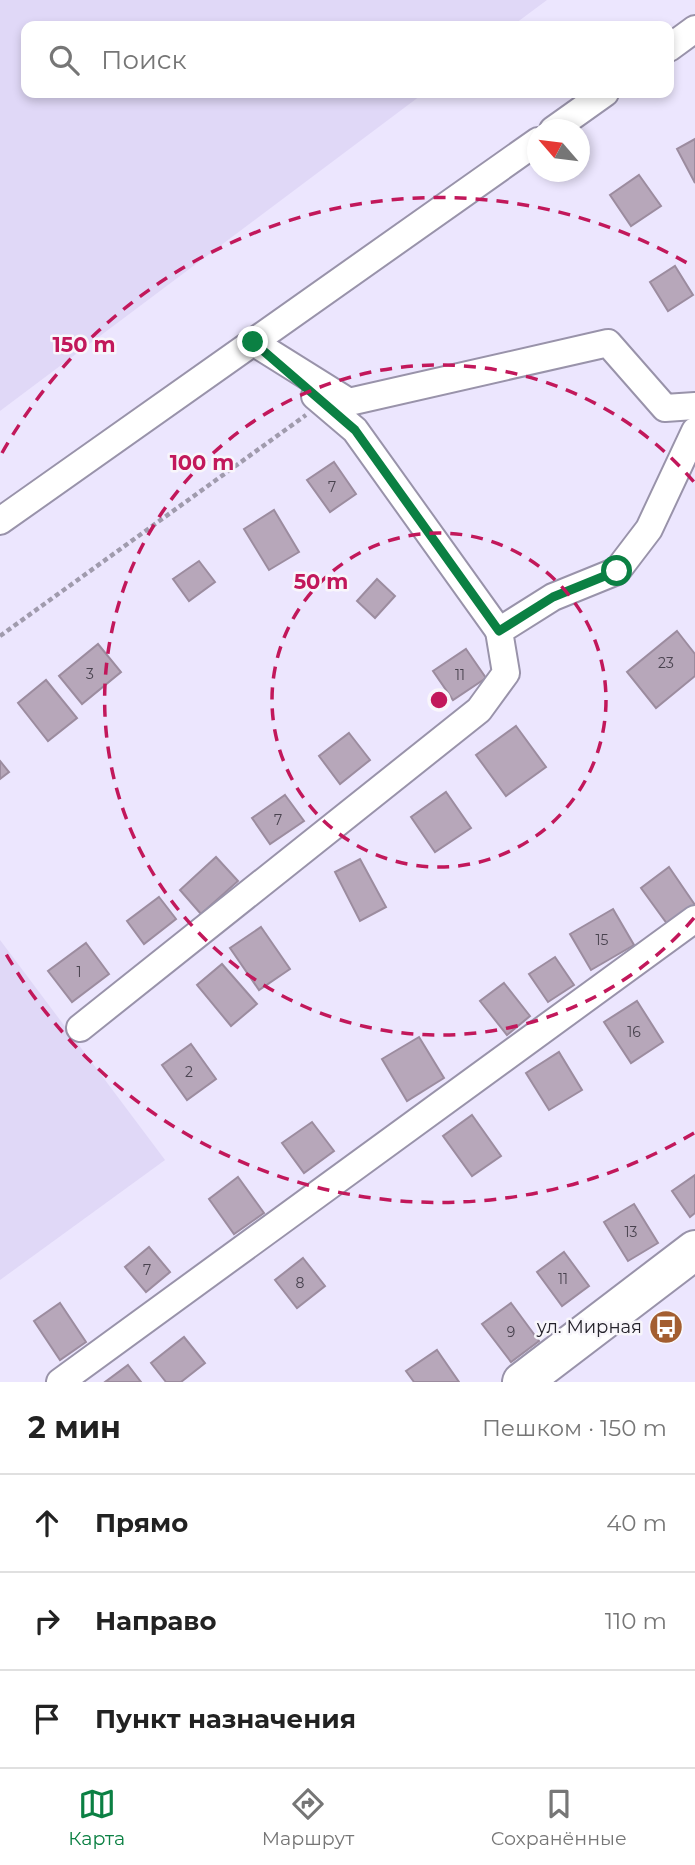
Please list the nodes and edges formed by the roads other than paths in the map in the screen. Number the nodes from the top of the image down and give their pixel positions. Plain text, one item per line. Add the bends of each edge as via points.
1 (695, 29) edge
2 (674, 44) edge
3 (598, 98) edge
4 (568, 119) edge
5 (527, 148) edge
6 (253, 342) junction
7 (695, 406) edge
8 (695, 431) edge
9 (0, 521) edge
10 (499, 631) junction
11 (695, 919) edge
12 (80, 1028) dead end
13 (695, 1250) edge
14 (60, 1382) edge
15 (522, 1382) edge

1 - 2 street
3 - 4 street
5 - 6 street
6 - 7 street via 349,402 608,343 665,408
6 - 9 street
6 - 10 street via 355,430
8 - 10 street via 649,528 617,571 553,597
10 - 12 street via 506,673 480,710
11 - 14 street
13 - 15 main road

